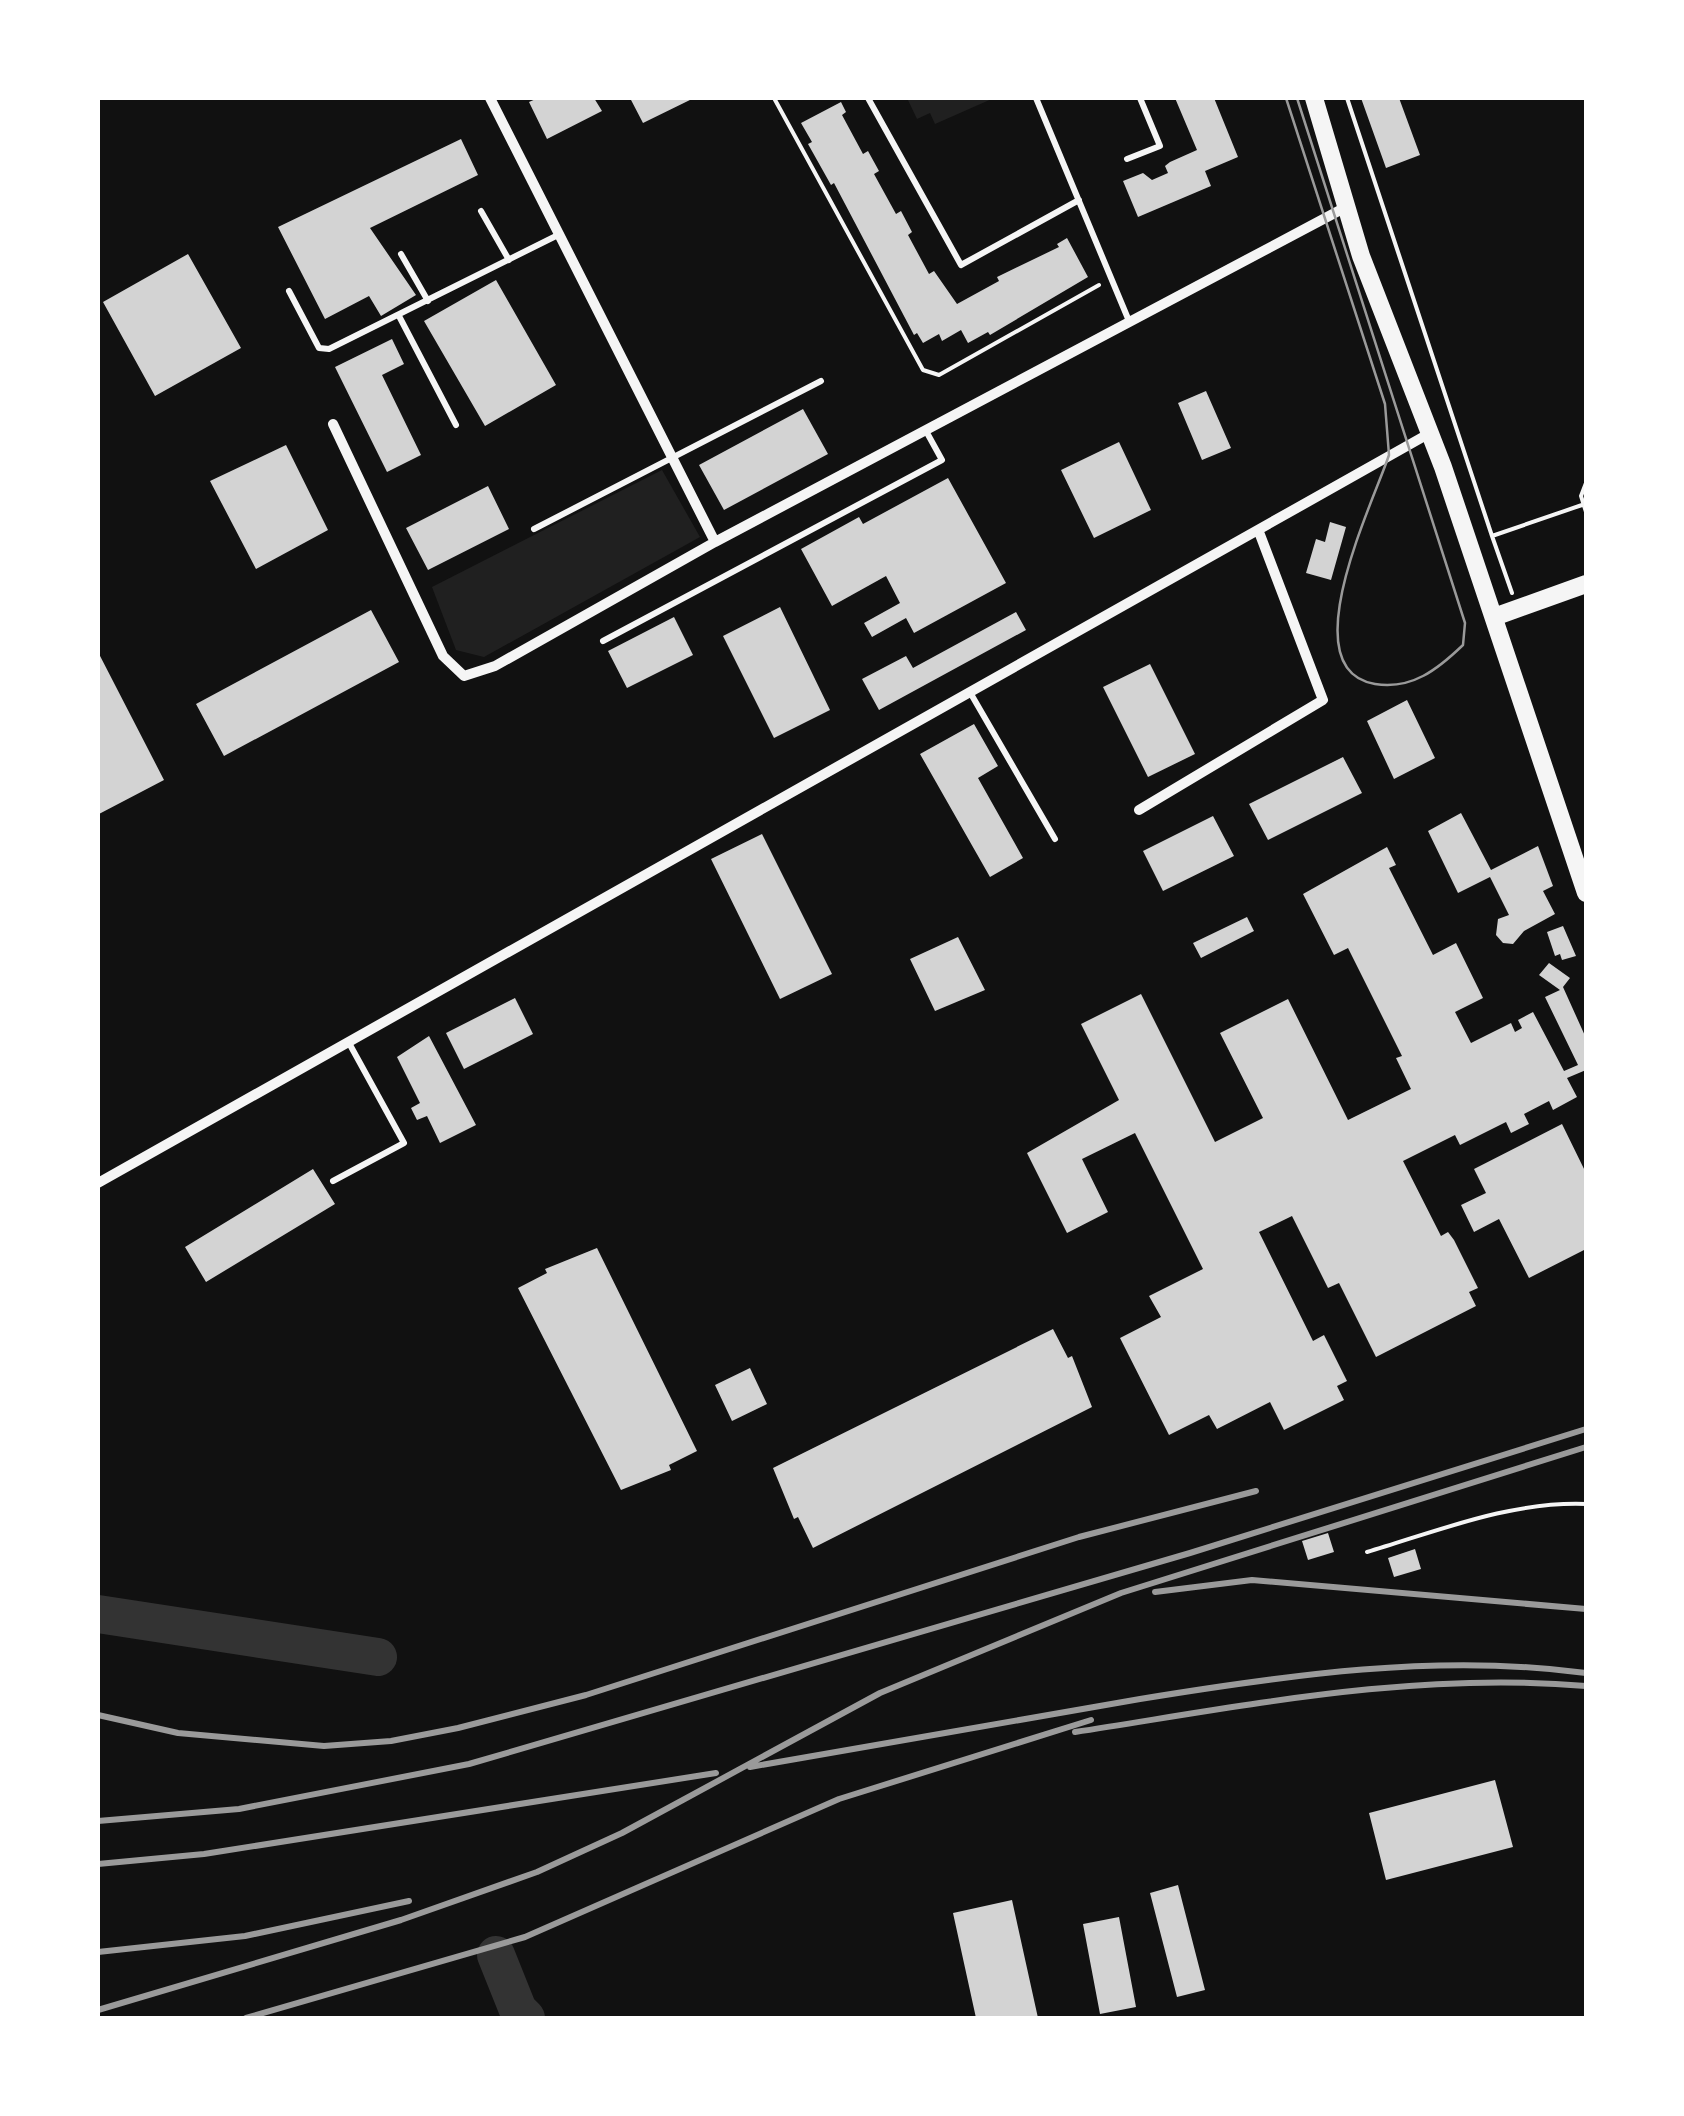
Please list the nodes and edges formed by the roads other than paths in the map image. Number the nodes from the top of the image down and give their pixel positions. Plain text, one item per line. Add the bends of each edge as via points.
1 (490, 98) edge
2 (868, 98) edge
3 (1036, 98) edge
4 (1140, 98) edge
5 (1314, 98) edge
6 (1127, 160) dead end
7 (1079, 200) junction
8 (1347, 207) junction
9 (482, 211) dead end
10 (560, 234) junction
11 (402, 254) dead end
12 (509, 260) junction
13 (290, 292) dead end
14 (428, 301) junction
15 (399, 316) junction
16 (1129, 321) junction
17 (821, 381) dead end
18 (334, 424) dead end
19 (456, 425) dead end
20 (926, 430) junction
21 (1430, 434) junction
22 (673, 458) junction
23 (534, 529) dead end
24 (1259, 532) junction
25 (715, 542) junction
26 (1586, 584) edge
27 (1494, 617) junction
28 (602, 642) dead end
29 (971, 694) junction
30 (1139, 810) dead end
31 (1055, 839) dead end
32 (1586, 893) edge
33 (349, 1043) junction
34 (333, 1181) dead end
35 (98, 1184) edge

1 - 10 street
2 - 7 lane via 961,266
3 - 7 lane
4 - 6 lane via 1160,146
5 - 8 main road
7 - 16 lane
8 - 16 street
8 - 21 main road
9 - 12 lane
10 - 12 lane
10 - 22 street
11 - 14 lane
12 - 14 lane
13 - 15 lane via 318,348 340,346
14 - 15 lane
15 - 19 lane
16 - 20 street
17 - 22 lane
18 - 25 street via 443,656 464,676 495,666
20 - 25 street
20 - 28 lane via 942,460
21 - 24 street
21 - 27 main road
22 - 23 lane
22 - 25 street
24 - 29 street
24 - 30 street via 1324,700
26 - 27 main road
27 - 32 main road
29 - 31 lane
29 - 33 street
33 - 34 lane via 404,1142
33 - 35 street

